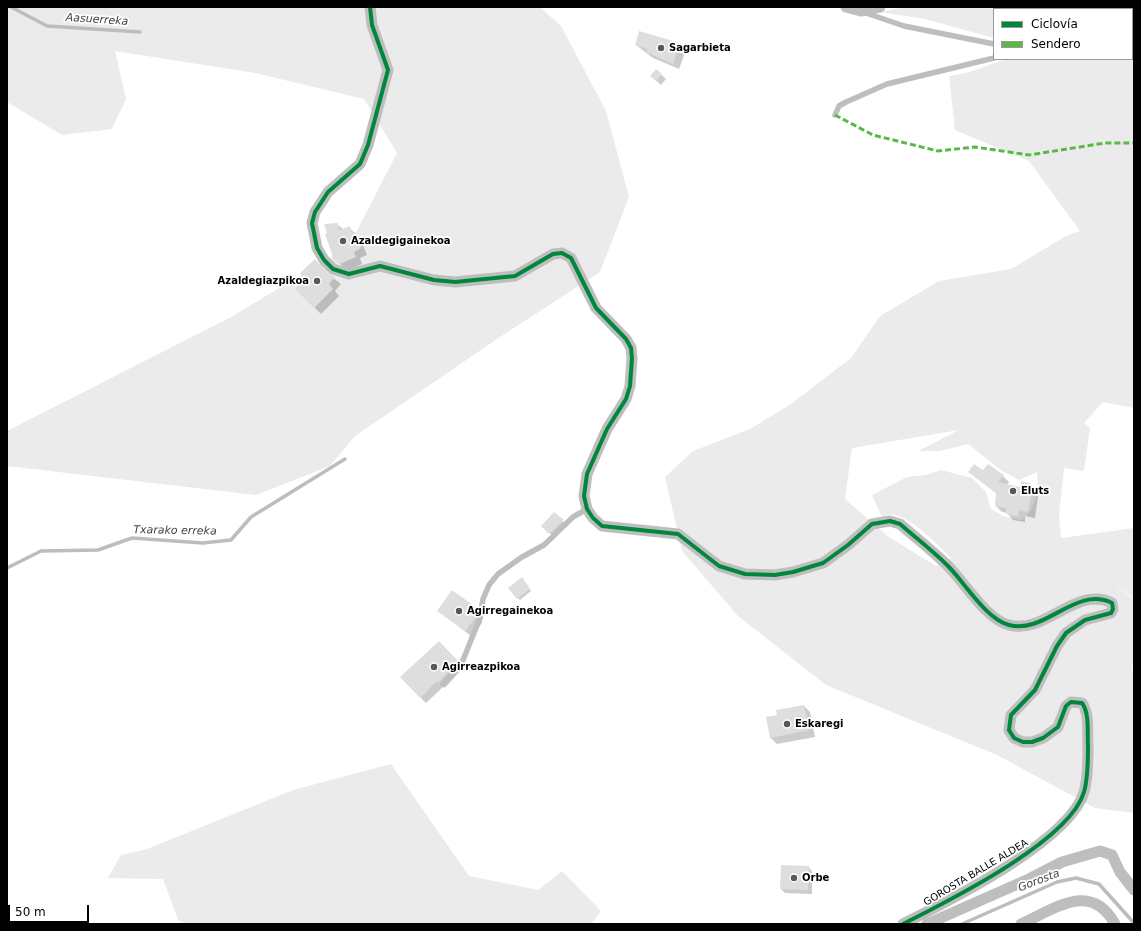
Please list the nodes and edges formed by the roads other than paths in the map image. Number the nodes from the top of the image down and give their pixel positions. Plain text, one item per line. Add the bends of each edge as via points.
1 (370, 7) edge
2 (846, 7) edge
3 (880, 7) edge
4 (861, 11) junction
5 (993, 44) edge
6 (993, 58) edge
7 (835, 115) dead end
8 (588, 509) junction
9 (443, 684) dead end
10 (1134, 890) edge
11 (903, 924) edge
12 (927, 924) edge
13 (1021, 924) edge
14 (1114, 924) edge

1 - 8 street, GOROSTA BALLE ALDEA via 372,25 388,70 368,145 360,164 328,192 315,212 312,223 317,248 324,260 334,269 349,274 380,266 434,280 455,282 515,276 553,254 562,253 571,258 596,308 632,348 630,386 626,399 607,429 587,474 584,496
2 - 4 street
3 - 4 street
4 - 5 lane via 904,26
6 - 7 lane via 887,84 839,106
8 - 9 lane via 573,517 544,545 498,574 489,585 483,599 480,618 461,665
8 - 11 street, GOROSTA BALLE ALDEA via 602,526 678,534 719,566 745,574 775,575 823,563 872,524 890,521 905,528 948,566 990,614 1008,625 1029,626 1081,601 1105,599 1112,603 1111,613 1085,620 1066,633 1035,690 1011,715 1009,730 1014,738 1032,742 1043,738 1058,727 1066,706 1071,702 1082,703 1087,724 1088,766 1084,793 1072,816 1039,844 982,881
10 - 12 street via 1120,872 1112,855 1100,851 1062,862
13 - 14 street via 1076,900 1096,902 1104,908

